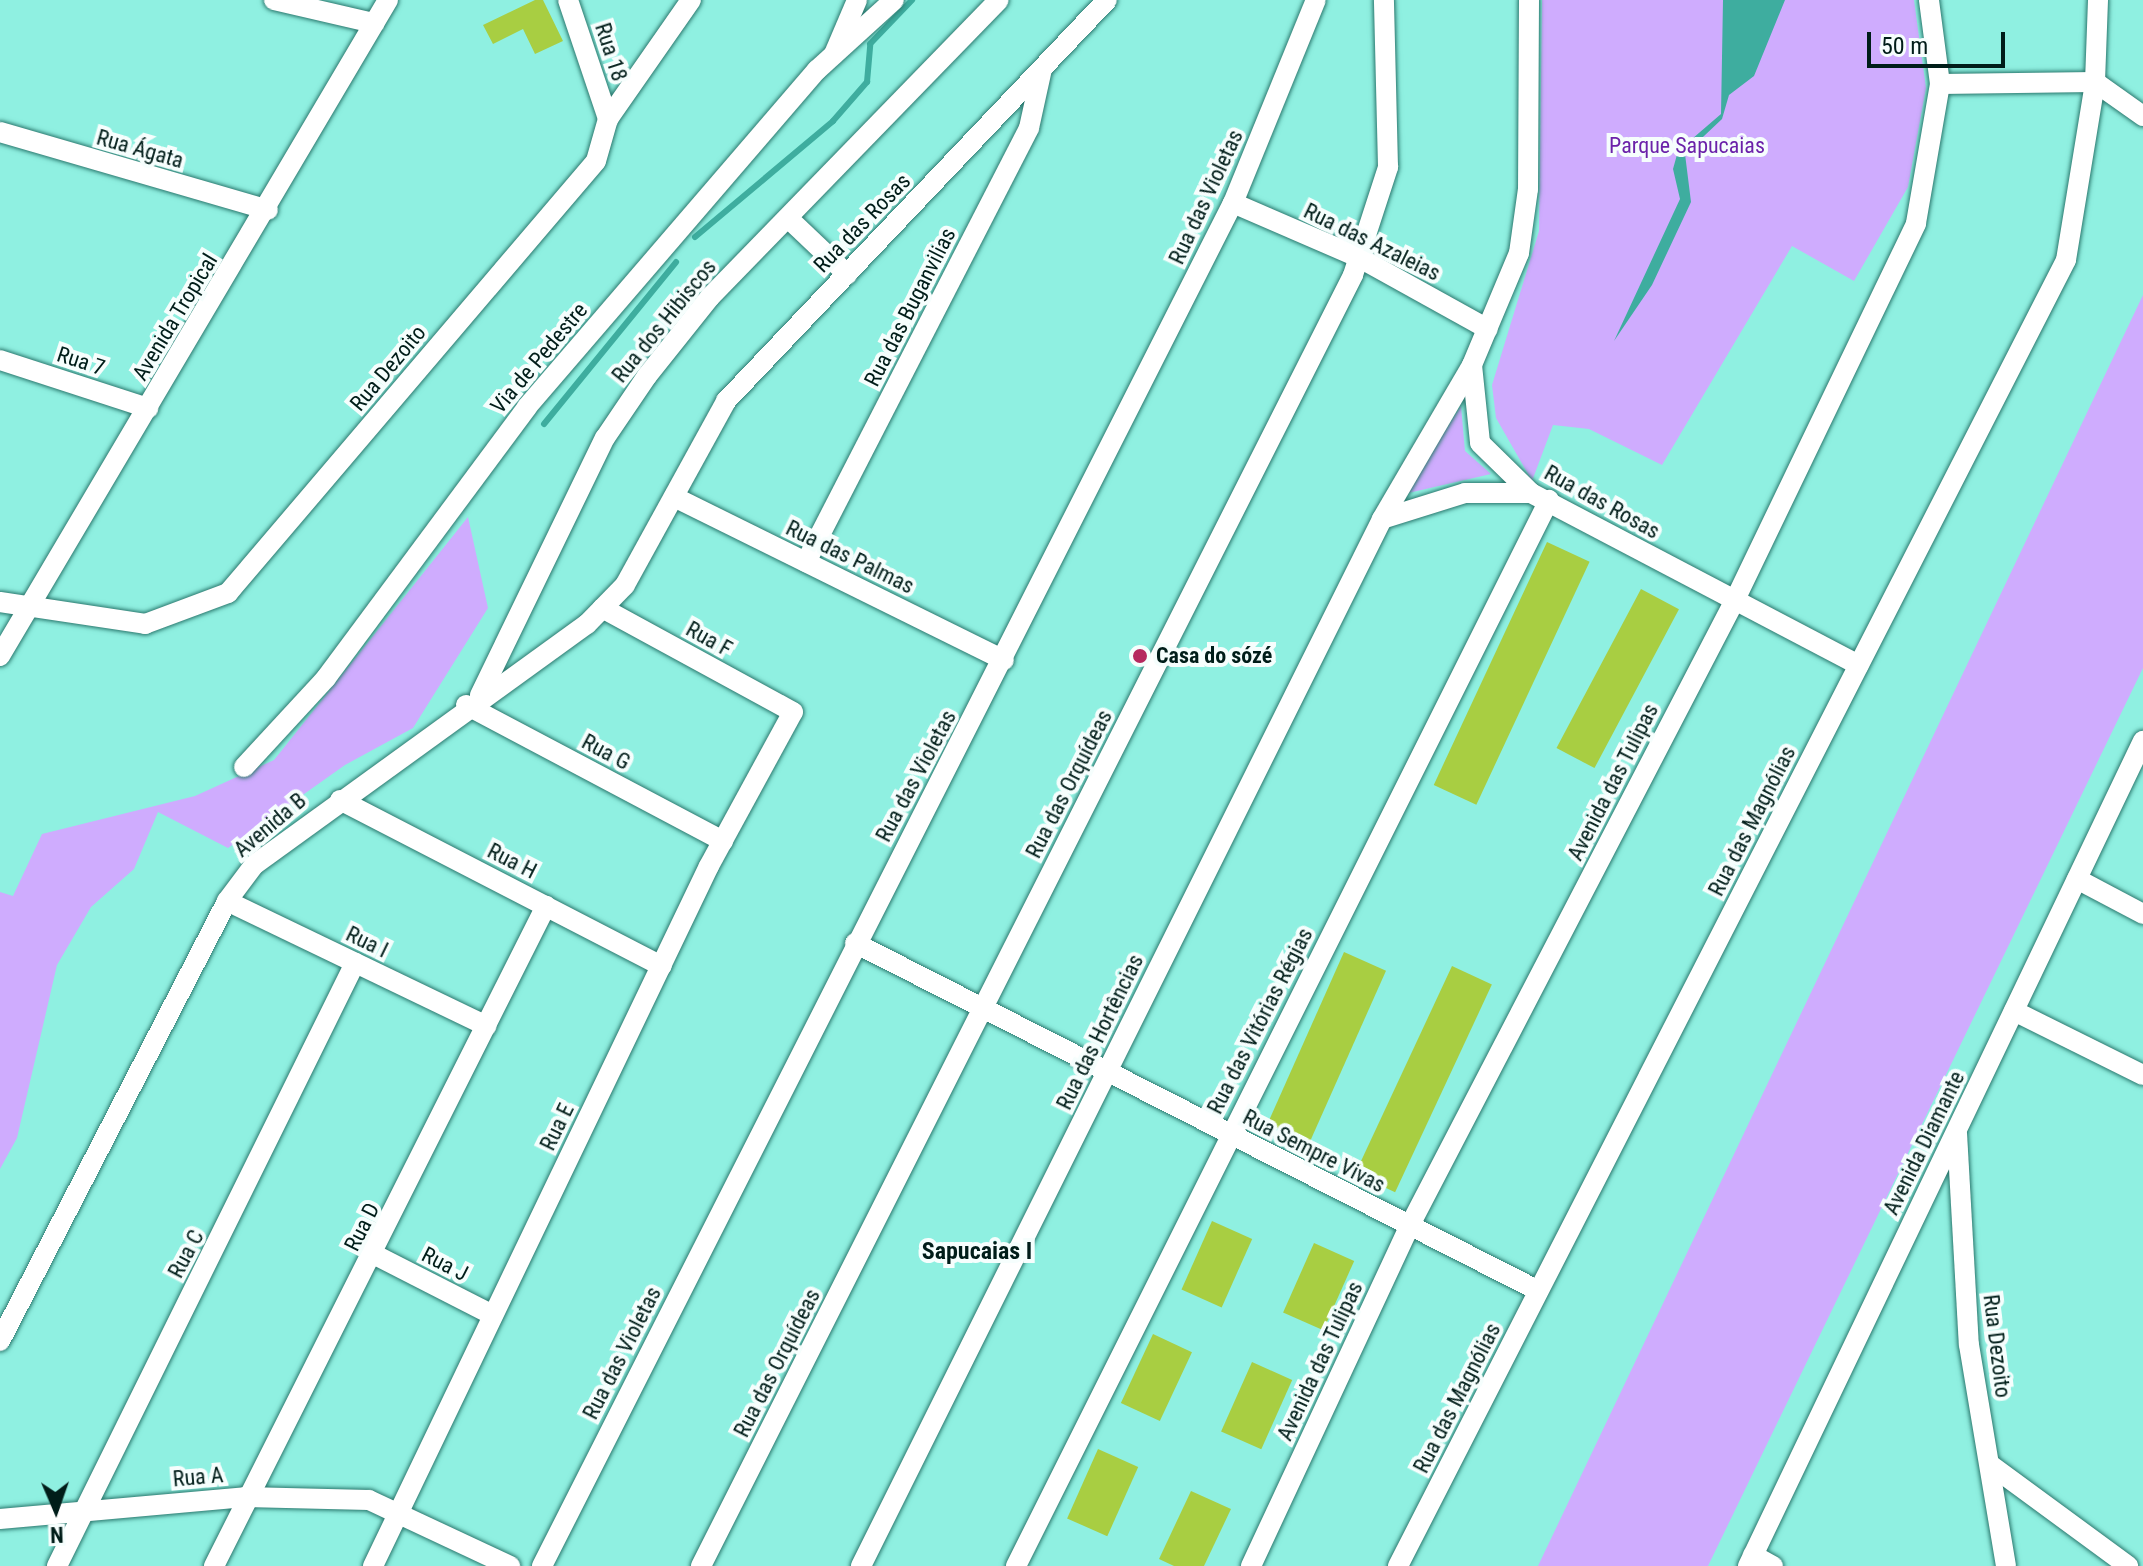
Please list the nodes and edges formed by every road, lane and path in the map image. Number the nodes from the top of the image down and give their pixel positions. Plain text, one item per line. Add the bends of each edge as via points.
1 (274, 0) edge
2 (388, 0) edge
3 (568, 0) edge
4 (691, 0) edge
5 (857, 0) edge
6 (894, 0) edge
7 (999, 0) edge
8 (1107, 0) edge
9 (1316, 0) edge
10 (1384, 0) edge
11 (1529, 0) edge
12 (1929, 0) edge
13 (2098, 0) edge
14 (374, 23) junction
15 (834, 54) junction
16 (1042, 68) junction
17 (2095, 82) junction
18 (1940, 84) junction
19 (2143, 116) edge
20 (608, 119) junction
21 (0, 132) edge
22 (1233, 203) junction
23 (268, 210) junction
24 (790, 220) junction
25 (1360, 258) junction
26 (847, 274) junction
27 (1488, 329) junction
28 (0, 360) edge
29 (1472, 365) junction
30 (148, 408) junction
31 (1540, 496) junction
32 (674, 497) junction
33 (1382, 519) junction
34 (806, 562) junction
35 (0, 602) edge
36 (1734, 602) junction
37 (602, 608) junction
38 (29, 611) junction
39 (0, 656) edge
40 (1004, 660) junction
41 (1859, 665) junction
42 (473, 700) junction
43 (793, 712) joint
44 (2141, 750) edge
45 (244, 767) dead end
46 (340, 800) junction
47 (723, 841) junction
48 (2077, 879) junction
49 (227, 901) junction
50 (546, 906) junction
51 (2143, 914) edge
52 (855, 943) junction
53 (355, 963) junction
54 (662, 966) junction
55 (985, 1005) junction
56 (2014, 1011) junction
57 (487, 1026) junction
58 (1106, 1073) junction
59 (2143, 1075) edge
60 (1957, 1130) junction
61 (1230, 1134) junction
62 (1409, 1227) junction
63 (375, 1255) junction
64 (1539, 1291) junction
65 (493, 1315) junction
66 (0, 1341) edge
67 (1992, 1466) junction
68 (245, 1497) junction
69 (79, 1510) junction
70 (398, 1510) junction
71 (0, 1519) edge
72 (1751, 1561) edge
73 (57, 1566) edge
74 (214, 1566) edge
75 (373, 1566) edge
76 (510, 1566) edge
77 (542, 1566) edge
78 (701, 1566) edge
79 (861, 1566) edge
80 (1016, 1566) edge
81 (1251, 1566) edge
82 (1398, 1566) edge
83 (1773, 1566) edge
84 (2006, 1566) edge
85 (2128, 1566) edge

1 - 14 street
2 - 14 street, Avenida Tropical
3 - 20 street, Rua 18
4 - 20 street, Rua Dezoito
5 - 15 street
6 - 15 street, Via de Pedestre
7 - 24 street, Rua dos Hibiscos
8 - 16 street, Rua das Rosas
9 - 22 street, Rua das Violetas
10 - 25 street, Rua das Orquídeas via 1388,167
11 - 27 street, Rua das Rosas via 1528,189 1519,253
12 - 18 street, Avenida das Tulipas
13 - 17 street, Rua das Magnólias
14 - 23 street, Avenida Tropical
15 - 45 street, Via de Pedestre via 527,407 326,678
16 - 26 street, Rua das Rosas
16 - 34 street, Rua das Buganvilias via 1029,128
17 - 18 street
17 - 19 street
17 - 41 street, Rua das Magnólias via 2066,260
18 - 36 street, Avenida das Tulipas via 1916,223
20 - 38 street, Rua Dezoito via 596,161 228,593 145,624
21 - 23 street, Rua Ágata
22 - 25 street, Rua das Azaleias
22 - 40 street, Rua das Violetas
23 - 30 street, Avenida Tropical
24 - 26 street
24 - 42 street, Rua dos Hibiscos via 710,297 605,438
25 - 27 street, Rua das Azaleias
25 - 55 street, Rua das Orquídeas
26 - 32 street, Rua das Rosas via 726,401
27 - 29 street, Rua das Rosas
28 - 30 street, Rua 7
29 - 31 street, Rua das Rosas via 1480,443
29 - 33 street, Rua das Hortências
30 - 38 street, Avenida Tropical
31 - 33 street via 1465,493
31 - 36 street, Rua das Rosas
31 - 61 street, Rua das Vitórias Régias
32 - 34 street, Rua das Palmas
32 - 37 street, Avenida B via 625,585
33 - 58 street, Rua das Hortências
34 - 40 street, Rua das Palmas
35 - 38 street, Rua Dezoito
36 - 41 street, Rua das Rosas
36 - 62 street, Avenida das Tulipas
37 - 42 street, Avenida B
37 - 43 street, Rua F
38 - 39 street, Avenida Tropical
40 - 52 street, Rua das Violetas
41 - 64 street, Rua das Magnólias
42 - 46 street, Avenida B
42 - 47 street, Rua G
43 - 47 street, Rua E
44 - 48 street, Avenida Diamante
46 - 49 street, Avenida B via 254,865
46 - 50 street, Rua H
47 - 54 street, Rua E
48 - 51 street
48 - 56 street, Avenida Diamante
49 - 53 street, Rua I
49 - 66 street, Avenida B
50 - 54 street, Rua H
50 - 57 street, Rua D
52 - 55 street, Rua Sempre Vivas
52 - 77 street, Rua das Violetas
53 - 57 street, Rua I
53 - 69 street, Rua C
54 - 65 street, Rua E
55 - 58 street, Rua Sempre Vivas
55 - 78 street, Rua das Orquídeas
56 - 59 street
56 - 60 street, Avenida Diamante
57 - 63 street, Rua D
58 - 61 street, Rua Sempre Vivas
58 - 79 street, Rua das Hortências
60 - 67 street, Rua Dezoito via 1969,1345
60 - 72 street, Avenida Diamante
61 - 62 street, Rua Sempre Vivas
61 - 80 street, Rua das Vitórias Régias
62 - 64 street, Rua Sempre Vivas
62 - 81 street, Avenida das Tulipas
63 - 65 street, Rua J
63 - 68 street, Rua D
64 - 82 street, Rua das Magnólias
65 - 70 street, Rua E
67 - 84 street, Rua Dezoito
67 - 85 street
68 - 69 street, Rua A
68 - 70 street, Rua A via 369,1500
68 - 74 street, Rua D
69 - 71 street, Rua A
69 - 73 street, Rua C
70 - 75 street, Rua E
70 - 76 street, Rua A
72 - 83 street

